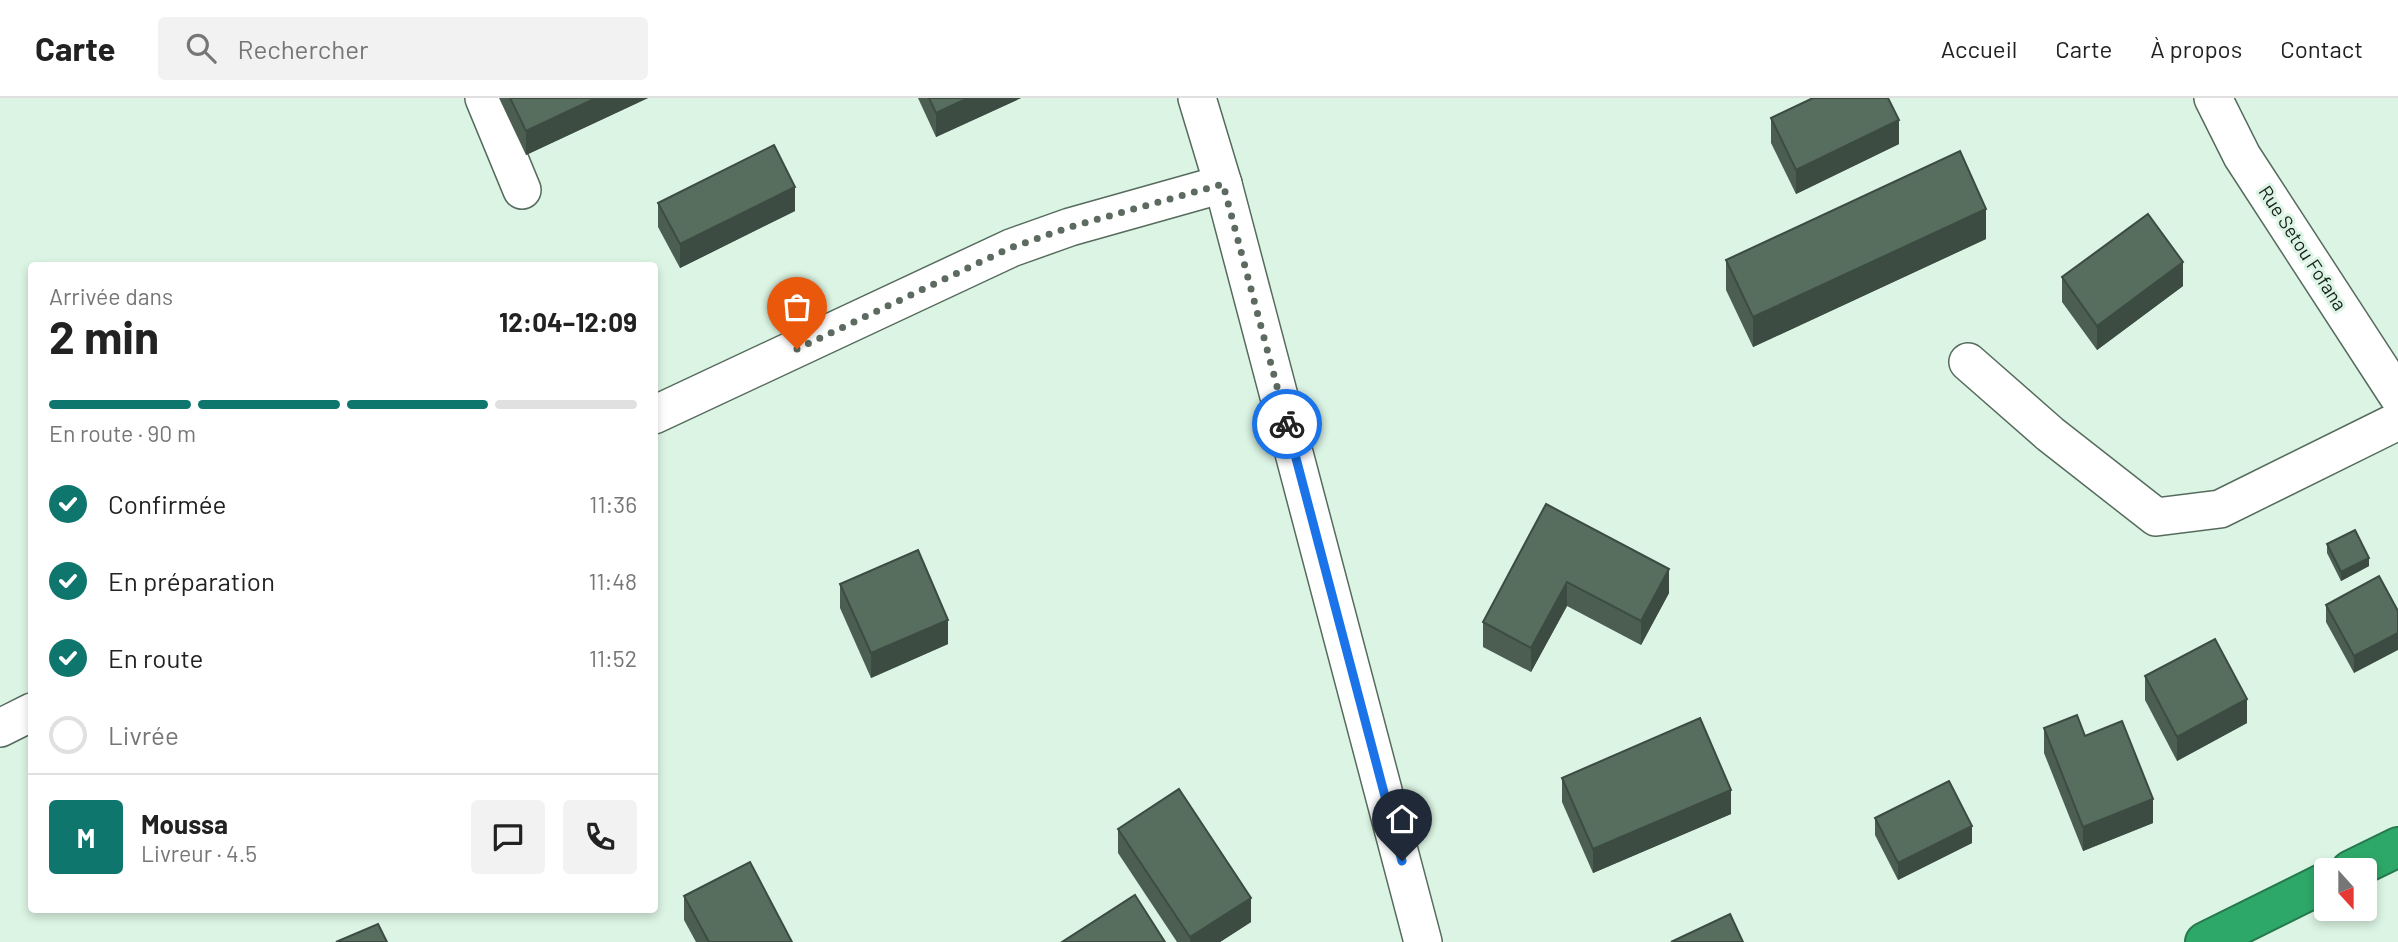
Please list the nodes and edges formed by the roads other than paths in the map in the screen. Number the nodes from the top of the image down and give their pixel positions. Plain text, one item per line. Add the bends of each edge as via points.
1 (484, 98) edge
2 (1197, 98) edge
3 (2213, 98) edge
4 (1223, 184) junction
5 (522, 191) dead end
6 (1968, 362) dead end
7 (2398, 396) edge
8 (658, 413) edge
9 (2398, 421) edge
10 (28, 714) edge
11 (0, 728) edge
12 (2398, 847) edge
13 (2376, 858) edge
14 (2314, 888) edge
15 (1423, 942) edge
16 (2205, 942) edge

1 - 5 street
2 - 4 street
3 - 7 street, Rue Setou Fofana via 2242,156
4 - 8 street via 1010,248
4 - 15 street
6 - 9 street via 2156,517 2220,509
10 - 11 street
12 - 13 highway
14 - 16 highway

